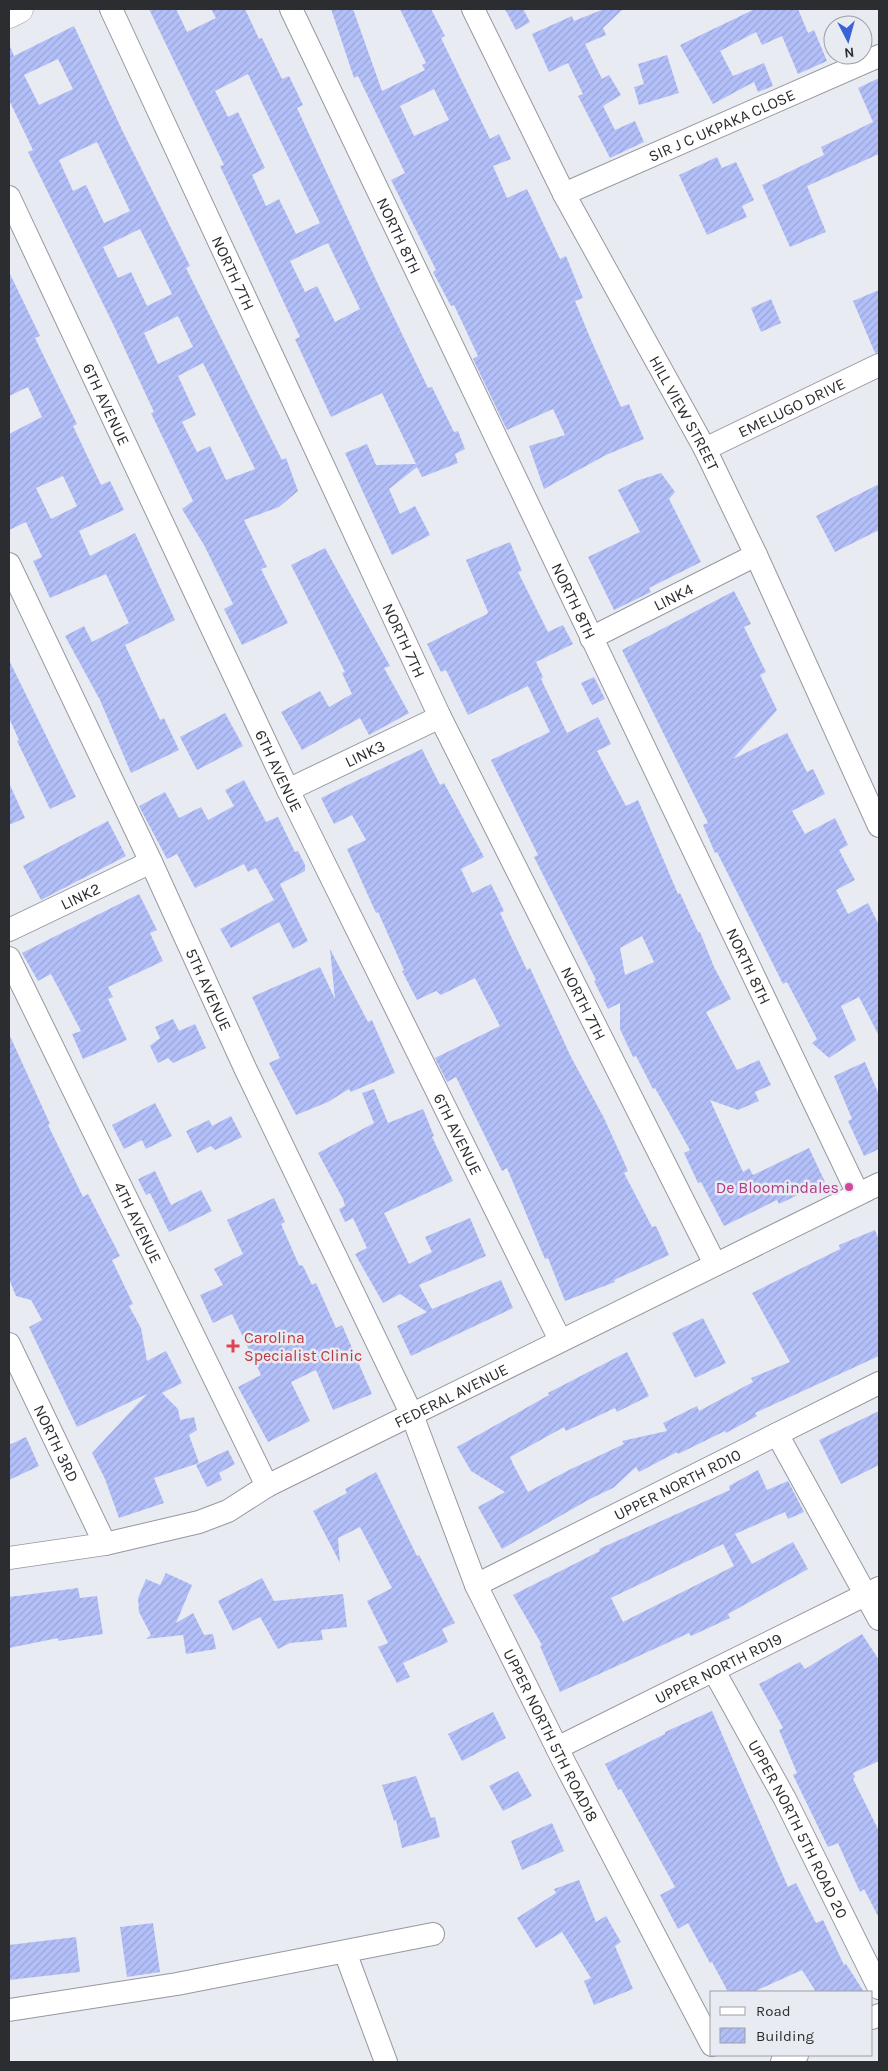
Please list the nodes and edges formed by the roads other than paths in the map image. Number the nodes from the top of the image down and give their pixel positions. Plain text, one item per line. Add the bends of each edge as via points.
1 (19, 9) edge
2 (111, 9) edge
3 (291, 9) edge
4 (473, 9) edge
5 (9, 14) edge
6 (879, 56) edge
7 (564, 194) junction
8 (9, 197) edge
9 (879, 365) edge
10 (705, 449) junction
11 (756, 555) junction
12 (9, 564) edge
13 (591, 638) junction
14 (440, 717) junction
15 (288, 790) junction
16 (879, 826) edge
17 (152, 862) junction
18 (9, 930) edge
19 (9, 958) edge
20 (879, 1184) edge
21 (858, 1194) junction
22 (715, 1264) junction
23 (560, 1340) junction
24 (9, 1344) edge
25 (879, 1383) edge
26 (412, 1415) junction
27 (777, 1434) junction
28 (267, 1486) junction
29 (105, 1544) junction
30 (9, 1558) edge
31 (476, 1585) junction
32 (873, 1591) edge
33 (879, 1619) edge
34 (714, 1671) junction
35 (557, 1748) junction
36 (433, 1934) dead end
37 (345, 1952) junction
38 (879, 1988) edge
39 (9, 2010) edge
40 (710, 2041) edge
41 (795, 2056) edge
42 (386, 2062) edge
43 (782, 2062) edge

1 - 5 main road
2 - 14 street, NORTH 7TH
3 - 13 street, NORTH 8TH
4 - 7 street, HILL VIEW STREET
6 - 7 street, SIR J C UKPAKA CLOSE
7 - 10 street, HILL VIEW STREET
8 - 15 street, 6TH AVENUE
9 - 10 street, EMELUGO DRIVE
10 - 11 street, HILL VIEW STREET
11 - 13 street, LINK4
11 - 16 street, HILL VIEW STREET
12 - 17 street, 5TH AVENUE
13 - 21 street, NORTH 8TH
14 - 15 street, LINK3
14 - 22 street, NORTH 7TH
15 - 23 street, 6TH AVENUE
17 - 18 street, LINK2
17 - 26 street, 5TH AVENUE via 245,1068
19 - 28 street, 4TH AVENUE
20 - 21 street, FEDERAL AVENUE
21 - 22 street, FEDERAL AVENUE
22 - 23 street, FEDERAL AVENUE
23 - 26 street, FEDERAL AVENUE
24 - 29 street, NORTH 3RD
25 - 27 street, UPPER NORTH RD10
26 - 28 street, FEDERAL AVENUE
26 - 31 street, UPPER NORTH 5TH ROAD18
27 - 31 street, UPPER NORTH RD10
27 - 32 street
28 - 29 street, FEDERAL AVENUE via 228,1510 199,1522
29 - 30 street, FEDERAL AVENUE
31 - 35 street, UPPER NORTH 5TH ROAD18
32 - 33 street
32 - 34 street, UPPER NORTH RD19
34 - 35 street, UPPER NORTH RD19
34 - 38 street, UPPER NORTH 5TH ROAD 20 via 785,1799
35 - 40 street, UPPER NORTH 5TH ROAD18
36 - 37 street
37 - 39 street via 177,1984
37 - 42 street
41 - 43 street

